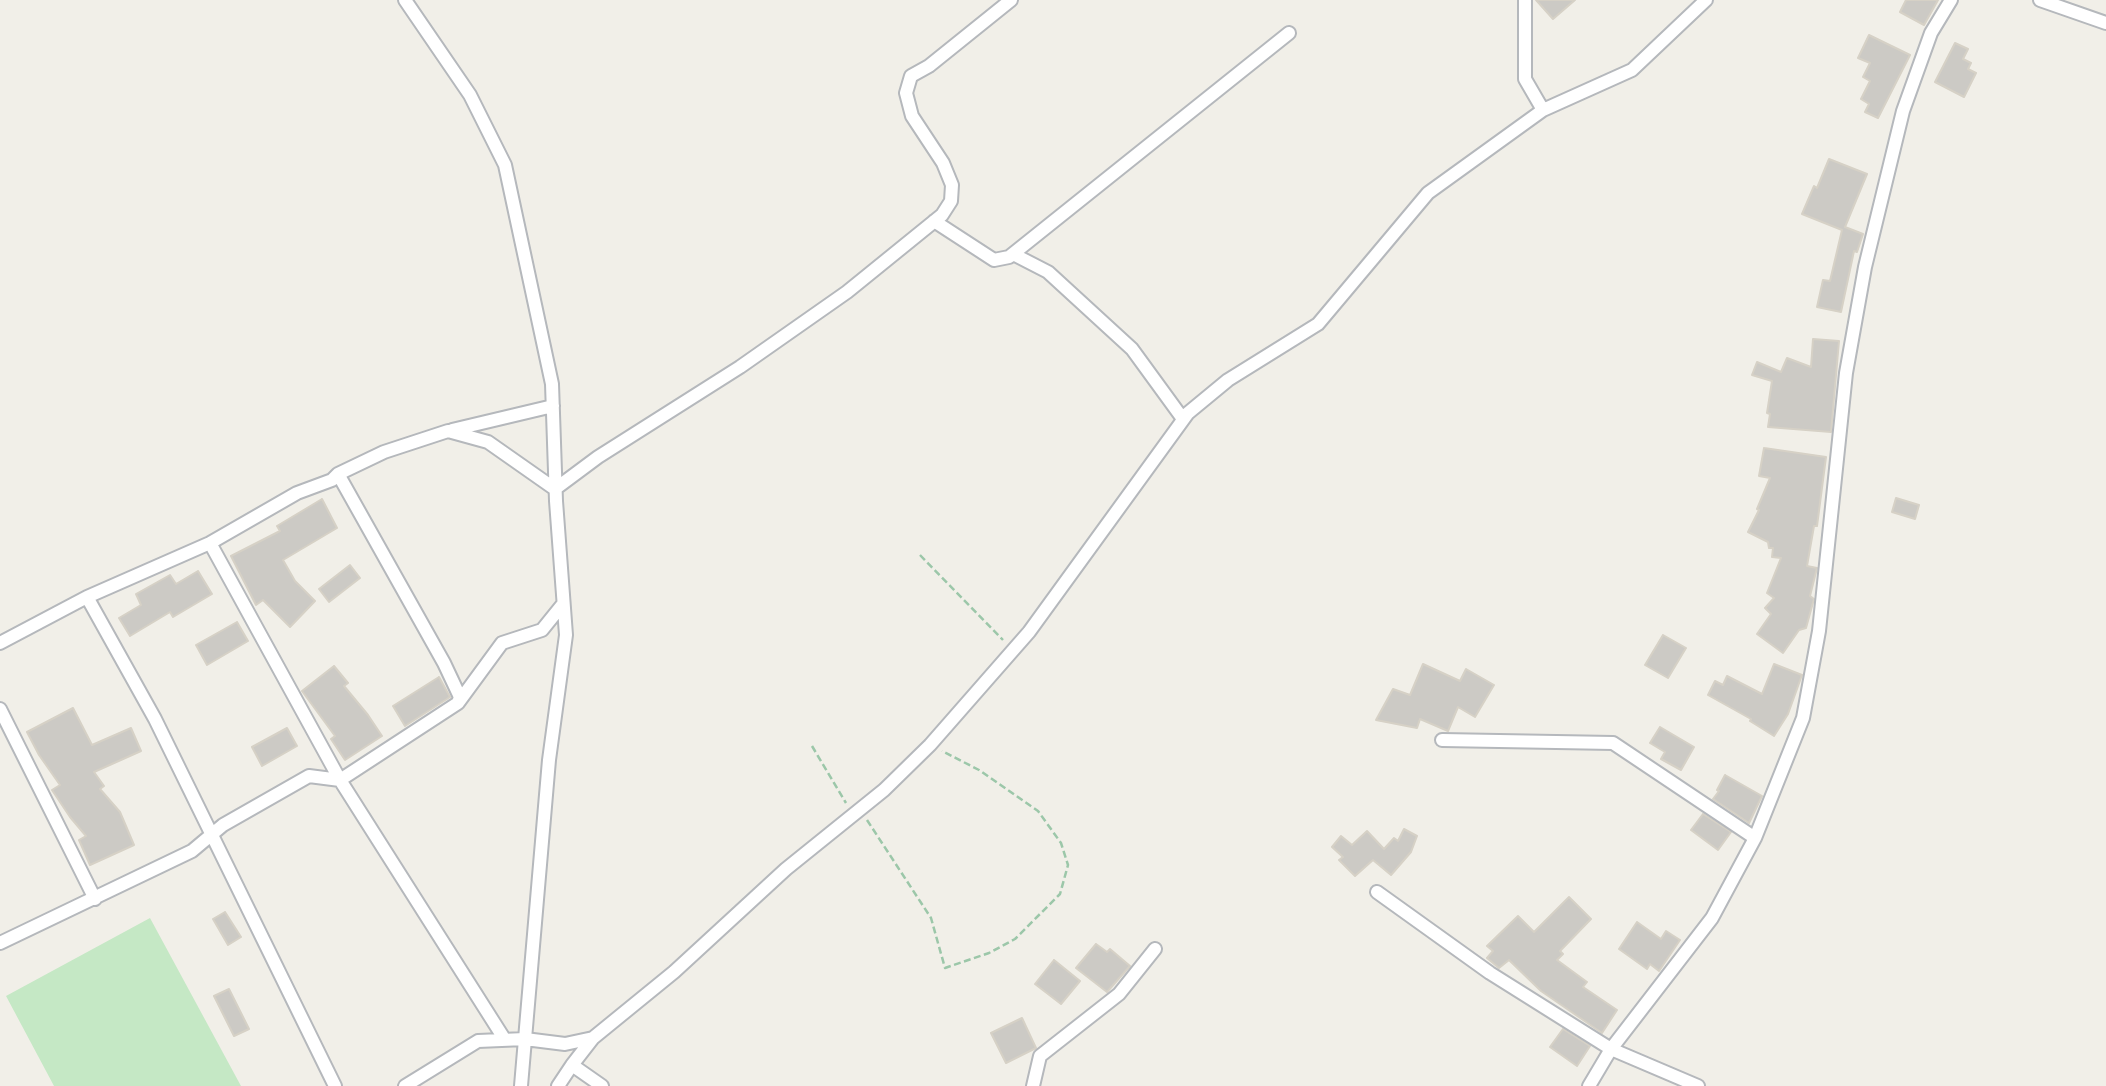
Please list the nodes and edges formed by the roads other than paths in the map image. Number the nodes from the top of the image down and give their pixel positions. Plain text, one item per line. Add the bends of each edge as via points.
1 (404, 0) edge
2 (1011, 0) edge
3 (1525, 0) edge
4 (1706, 0) edge
5 (1951, 0) edge
6 (2040, 0) edge
7 (2106, 23) edge
8 (1289, 33) dead end
9 (1543, 110) junction
10 (934, 221) junction
11 (1013, 254) junction
12 (553, 406) junction
13 (1183, 419) junction
14 (448, 431) junction
15 (338, 474) junction
16 (555, 489) junction
17 (210, 543) junction
18 (87, 597) junction
19 (563, 604) junction
20 (0, 643) edge
21 (458, 703) junction
22 (0, 709) edge
23 (1442, 740) dead end
24 (340, 780) junction
25 (213, 834) junction
26 (1755, 838) junction
27 (1377, 892) dead end
28 (95, 899) junction
29 (0, 943) edge
30 (1155, 949) dead end
31 (593, 1038) junction
32 (525, 1039) junction
33 (505, 1040) junction
34 (1611, 1049) junction
35 (572, 1065) junction
36 (335, 1086) edge
37 (405, 1086) edge
38 (521, 1086) edge
39 (558, 1086) edge
40 (602, 1086) edge
41 (1033, 1086) edge
42 (1590, 1086) edge
43 (1698, 1086) edge

1 - 12 street via 470,95 505,165
2 - 10 street via 911,76 906,93 912,117 953,185 951,201
3 - 9 street via 1525,79
4 - 9 street via 1632,70
5 - 26 street via 1931,33 1903,111 1865,267 1846,373 1819,631 1803,718
6 - 7 street
8 - 11 street
9 - 13 street via 1428,193 1318,324 1228,380
10 - 11 street via 995,260
10 - 16 street via 847,292
11 - 13 street via 1048,272 1132,349
12 - 14 street
12 - 16 street
13 - 31 street via 1029,632 930,745 884,790
14 - 15 street via 384,452
14 - 16 street via 488,442
15 - 17 street
15 - 21 street via 444,663 460,697
16 - 19 street
17 - 18 street
17 - 24 street
18 - 20 street
18 - 25 street
19 - 21 street via 542,630 502,643
19 - 32 street via 566,635 549,760
21 - 24 street
22 - 28 street
23 - 26 street via 1613,743
24 - 25 street via 309,776
24 - 33 street
25 - 28 street via 192,851
25 - 36 street
26 - 34 street via 1712,918
27 - 34 street via 1490,973
28 - 29 street
30 - 41 street via 1119,994 1040,1056
31 - 32 street via 565,1044
31 - 35 street
32 - 33 street
32 - 38 street
33 - 37 street via 478,1041
34 - 42 street
34 - 43 street
35 - 39 street
35 - 40 street

